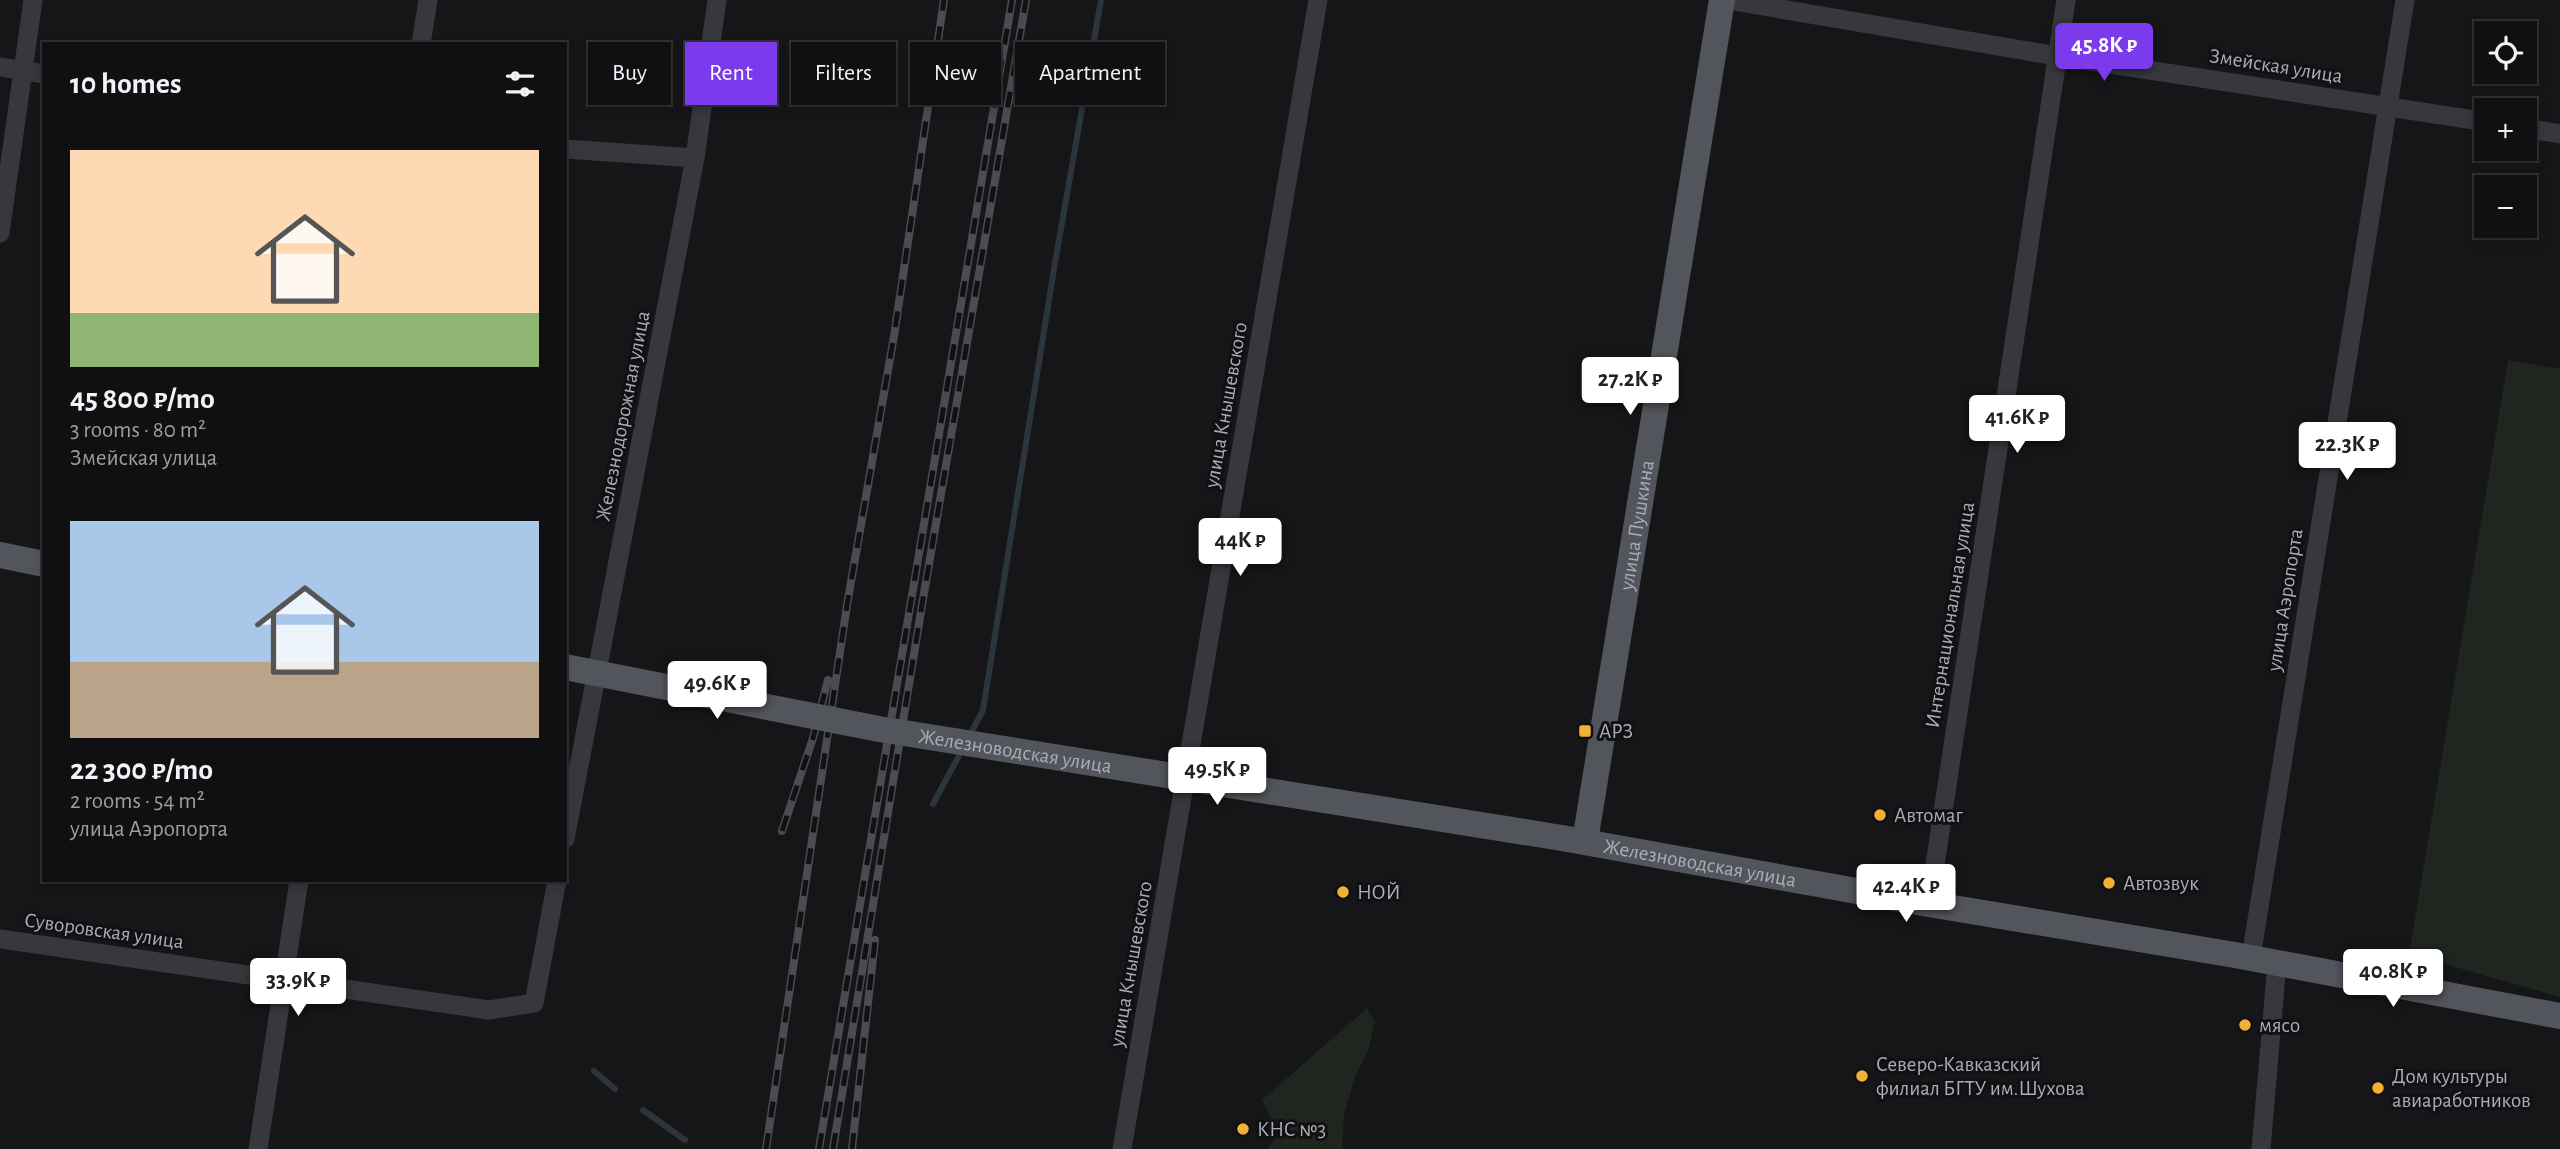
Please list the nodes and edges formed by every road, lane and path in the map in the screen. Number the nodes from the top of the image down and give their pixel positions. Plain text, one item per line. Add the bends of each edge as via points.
1 (33, 0) edge
2 (428, 0) edge
3 (717, 0) edge
4 (1318, 0) edge
5 (1722, 0) edge
6 (1728, 0) edge
7 (2066, 0) edge
8 (2405, 0) edge
9 (421, 42) edge
10 (2057, 56) junction
11 (0, 67) edge
12 (22, 71) junction
13 (42, 74) edge
14 (2387, 106) junction
15 (2474, 120) edge
16 (2537, 130) edge
17 (2560, 134) edge
18 (567, 149) edge
19 (695, 159) junction
20 (0, 233) edge
21 (0, 555) edge
22 (42, 564) edge
23 (567, 667) edge
24 (567, 829) edge
25 (1574, 840) junction
26 (299, 882) edge
27 (557, 882) edge
28 (1929, 904) junction
29 (0, 939) edge
30 (2264, 960) junction
31 (284, 980) junction
32 (2560, 1016) edge
33 (258, 1149) edge
34 (1122, 1149) edge
35 (2261, 1149) edge

1 - 12 street
2 - 9 street
3 - 19 street, Железнодорожная улица
4 - 34 street, улица Кнышевского
5 - 25 main road, улица Пушкина
6 - 10 street, Змейская улица
7 - 10 street, Интернациональная улица
8 - 14 street, улица Аэропорта
10 - 14 street, Змейская улица
10 - 28 street, Интернациональная улица
11 - 12 street
12 - 13 street
12 - 20 street
14 - 15 street, Змейская улица
14 - 30 street, улица Аэропорта
16 - 17 street
18 - 19 street
19 - 24 street, Железнодорожная улица
21 - 22 main road
23 - 25 main road, Железноводская улица, bridge via 879,729
25 - 28 main road, Железноводская улица
26 - 31 street
27 - 31 street, Суворовская улица via 534,1003 489,1010
28 - 30 main road, Железноводская улица
29 - 31 street, Суворовская улица
30 - 32 main road, Железноводская улица
30 - 35 street, улица Аэропорта
31 - 33 street

